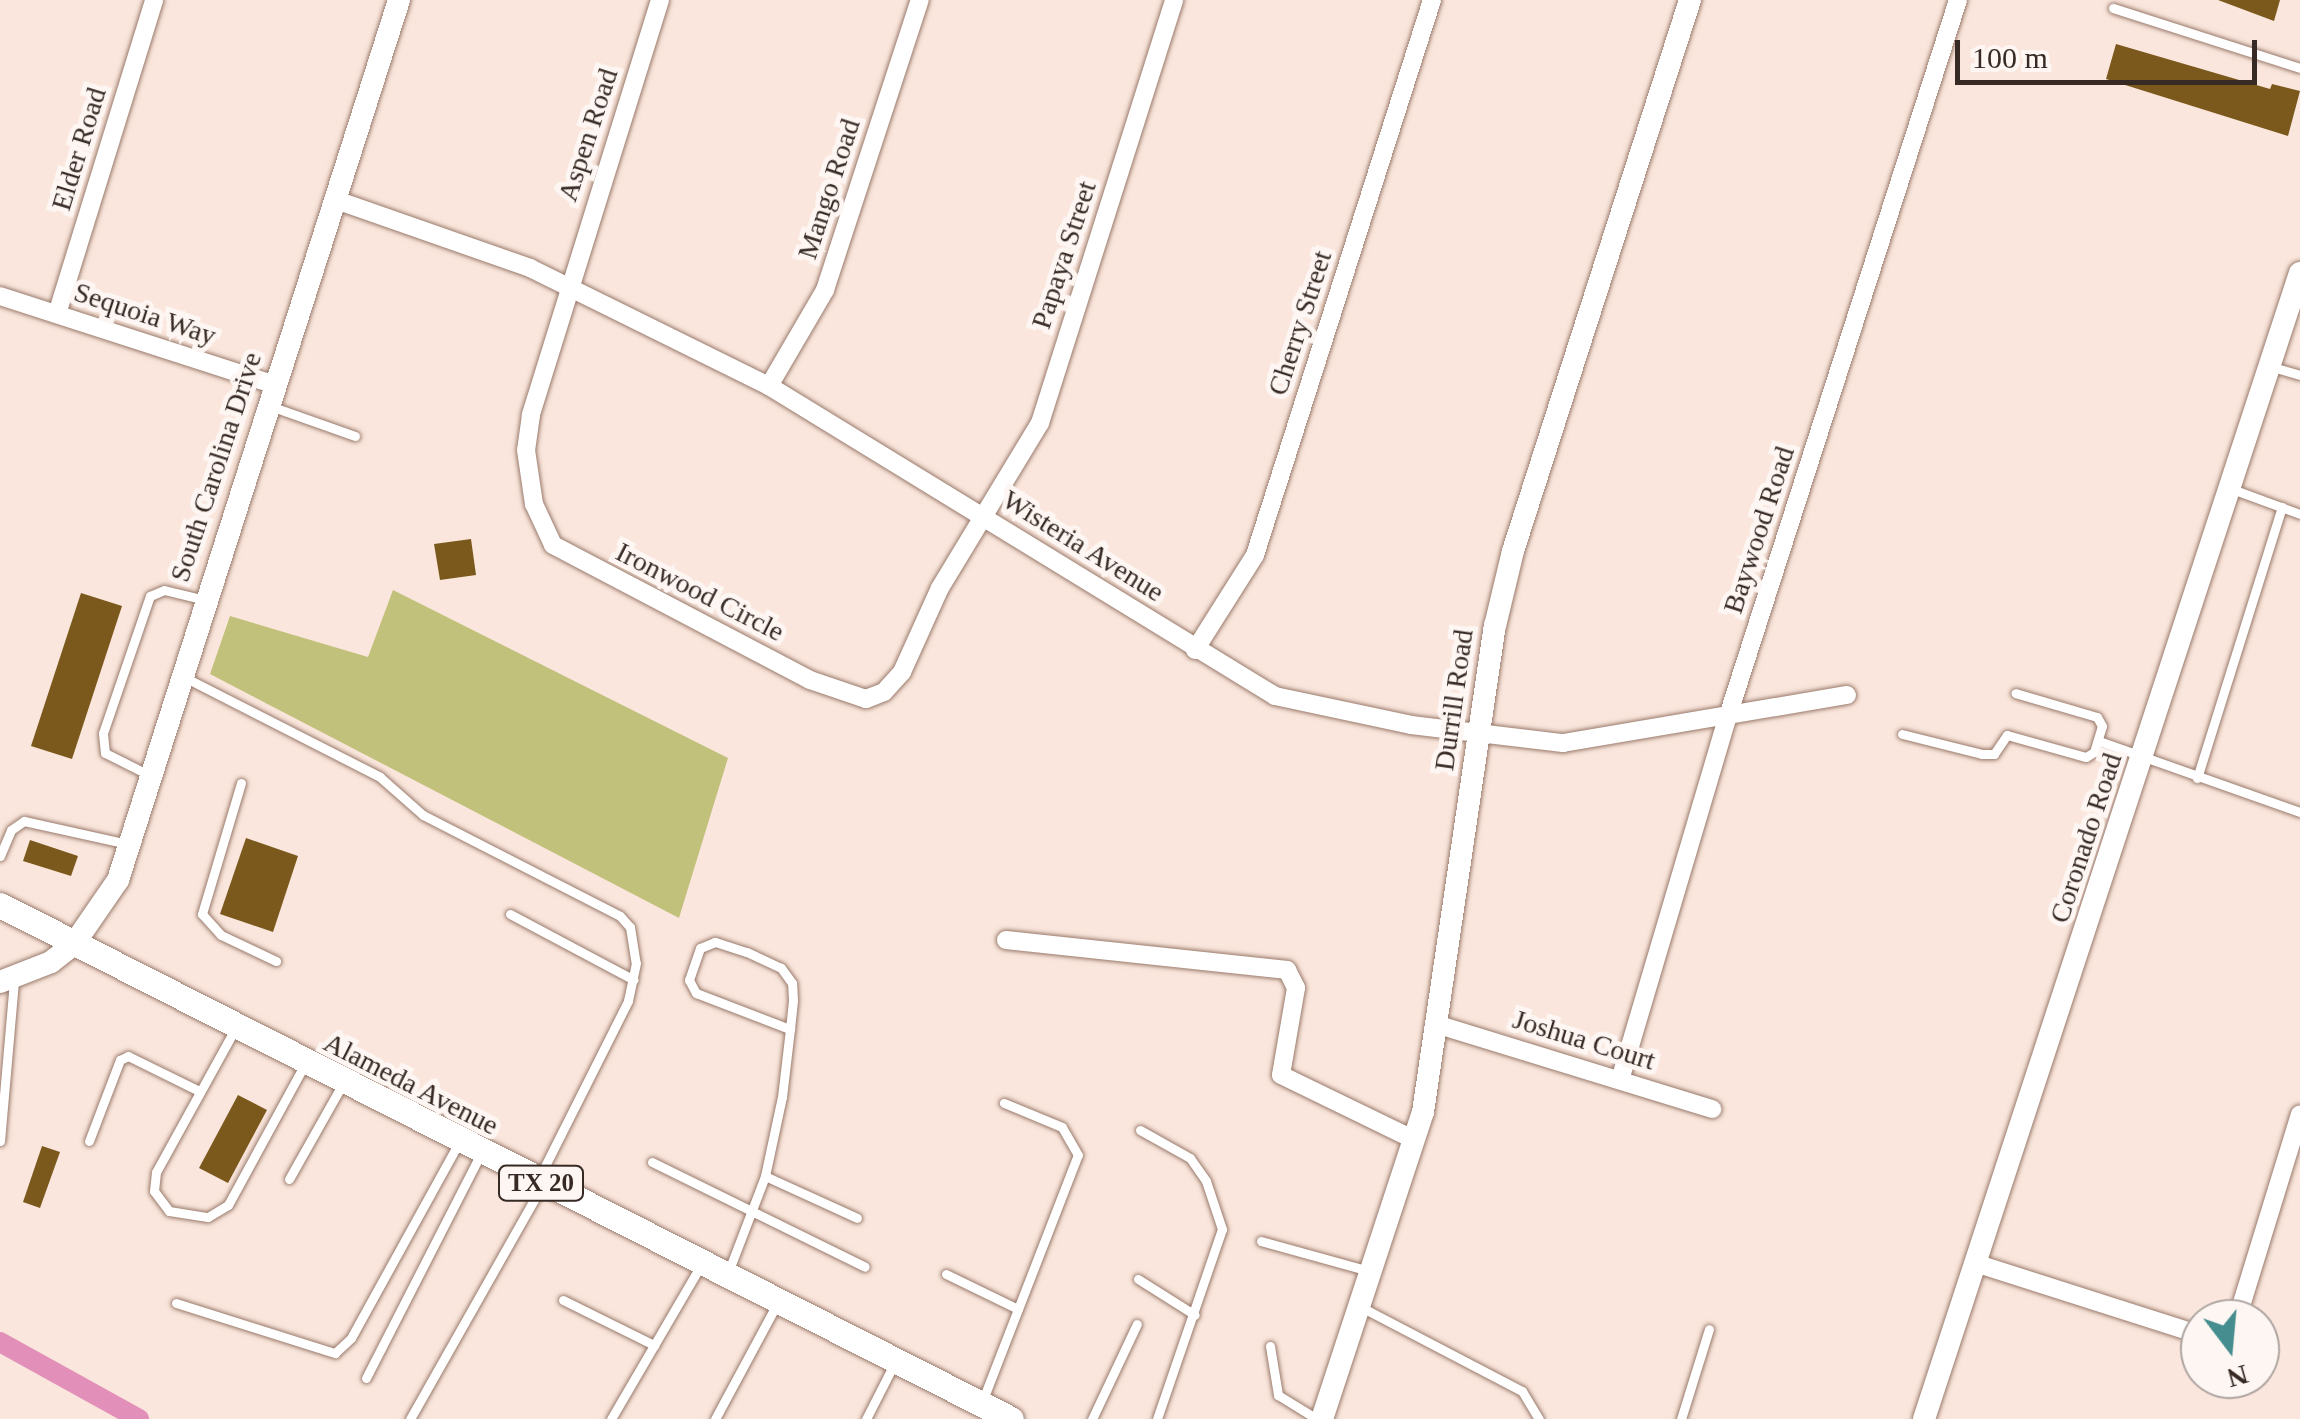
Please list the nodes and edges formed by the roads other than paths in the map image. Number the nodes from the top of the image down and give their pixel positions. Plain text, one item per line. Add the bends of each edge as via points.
1 (154, 0) edge
2 (399, 0) edge
3 (660, 0) edge
4 (920, 0) edge
5 (1174, 0) edge
6 (1432, 0) edge
7 (1690, 0) edge
8 (1958, 0) edge
9 (2113, 8) dead end
10 (2300, 68) edge
11 (336, 200) junction
12 (2300, 273) edge
13 (568, 287) junction
14 (0, 296) edge
15 (57, 314) junction
16 (2269, 366) junction
17 (2300, 375) edge
18 (769, 386) junction
19 (270, 394) junction
20 (355, 436) dead end
21 (2230, 488) junction
22 (2282, 507) junction
23 (982, 514) junction
24 (2300, 514) edge
25 (205, 600) junction
26 (1195, 650) junction
27 (180, 676) junction
28 (2015, 693) dead end
29 (1848, 695) dead end
30 (1727, 719) junction
31 (1478, 733) junction
32 (1902, 734) dead end
33 (2099, 741) junction
34 (2143, 757) junction
35 (150, 775) junction
36 (2198, 778) junction
37 (241, 783) dead end
38 (2300, 812) edge
39 (131, 844) junction
40 (0, 856) edge
41 (0, 906) edge
42 (510, 914) dead end
43 (1006, 940) dead end
44 (74, 944) junction
45 (276, 961) dead end
46 (7, 980) edge
47 (634, 980) junction
48 (1440, 1024) junction
49 (235, 1029) junction
50 (790, 1029) junction
51 (305, 1064) junction
52 (1620, 1080) junction
53 (343, 1083) junction
54 (199, 1092) junction
55 (1004, 1103) dead end
56 (1712, 1108) dead end
57 (2300, 1114) edge
58 (1140, 1130) dead end
59 (1415, 1140) junction
60 (0, 1141) edge
61 (89, 1141) dead end
62 (470, 1147) junction
63 (652, 1162) dead end
64 (765, 1176) junction
65 (289, 1180) dead end
66 (540, 1183) junction
67 (751, 1212) junction
68 (857, 1218) dead end
69 (1261, 1241) dead end
70 (702, 1262) junction
71 (1975, 1263) junction
72 (865, 1267) dead end
73 (1372, 1271) junction
74 (946, 1274) dead end
75 (727, 1277) junction
76 (1138, 1279) dead end
77 (2243, 1299) edge
78 (564, 1300) dead end
79 (176, 1303) dead end
80 (776, 1304) junction
81 (1361, 1306) junction
82 (1018, 1309) junction
83 (1196, 1315) junction
84 (1137, 1324) dead end
85 (2180, 1328) edge
86 (1709, 1330) dead end
87 (654, 1345) junction
88 (1270, 1346) dead end
89 (894, 1364) junction
90 (366, 1378) dead end
91 (998, 1414) edge
92 (410, 1419) edge
93 (612, 1419) edge
94 (715, 1419) edge
95 (866, 1419) edge
96 (1092, 1419) edge
97 (1157, 1419) edge
98 (1319, 1419) edge
99 (1539, 1419) edge
100 (1681, 1419) edge
101 (1924, 1419) edge

1 - 15 street, Elder Road
2 - 11 street, South Carolina Drive
3 - 13 street, Aspen Road
4 - 18 street, Mango Road via 825,290
5 - 23 street, Papaya Street via 1040,423
6 - 26 street, Cherry Street via 1255,555
7 - 31 street, Durrill Road via 1513,550
8 - 30 street, Baywood Road
9 - 10 lane
11 - 13 street, Wisteria Avenue
11 - 19 street, South Carolina Drive
12 - 16 street, Coronado Road
13 - 18 street, Wisteria Avenue
13 - 23 street, Ironwood Circle via 526,450 541,528 553,545 588,566 810,680 866,698 884,692 902,672
14 - 15 street, Sequoia Way
15 - 19 street, Sequoia Way
16 - 17 lane
16 - 21 street, Coronado Road
18 - 23 street, Wisteria Avenue
19 - 20 lane
19 - 25 street, South Carolina Drive
21 - 22 lane
21 - 34 street, Coronado Road
22 - 24 lane
22 - 36 lane
23 - 26 street, Wisteria Avenue
25 - 27 street, South Carolina Drive
25 - 35 lane via 164,590 150,596 104,733 105,752
26 - 31 street, Wisteria Avenue via 1285,700
27 - 35 street, South Carolina Drive
27 - 47 lane via 380,777 423,815 620,916 636,944
28 - 33 lane via 2098,717
29 - 30 street, Wisteria Avenue
30 - 31 street, Wisteria Avenue via 1563,743
30 - 52 street, Baywood Road
31 - 48 street, Durrill Road
32 - 33 lane via 1990,754 2006,736 2086,757
33 - 34 lane
34 - 36 lane
34 - 71 street, Coronado Road
35 - 39 street, South Carolina Drive
36 - 38 lane
37 - 45 lane via 202,914 222,936
39 - 40 lane via 24,821 11,830
39 - 44 street, South Carolina Drive via 99,914
41 - 44 main road, Alameda Avenue / TX 20
42 - 47 lane
43 - 59 street via 1287,970 1296,988 1278,1066 1297,1088
44 - 46 street
44 - 49 main road, Alameda Avenue / TX 20
46 - 60 lane
47 - 66 lane
48 - 52 street, Joshua Court
48 - 59 street, Durrill Road
49 - 51 main road, Alameda Avenue / TX 20
49 - 54 lane
50 - 50 lane via 792,982 780,968 715,942 700,948 689,980 696,993
50 - 64 lane
51 - 53 main road, Alameda Avenue / TX 20
51 - 54 lane via 228,1204 208,1217 186,1217 169,1211 154,1191 156,1172
52 - 56 street, Joshua Court
53 - 62 main road, Alameda Avenue / TX 20
53 - 65 lane
54 - 61 lane via 128,1056 120,1060
55 - 82 lane via 1062,1127 1078,1155
57 - 77 street
58 - 83 lane via 1190,1158 1218,1208 1221,1243
59 - 73 street, Durrill Road
62 - 66 main road, Alameda Avenue / TX 20
62 - 79 lane via 336,1353
62 - 90 lane
63 - 67 lane
64 - 67 lane
64 - 68 lane
66 - 70 main road, Alameda Avenue / TX 20
66 - 92 lane
67 - 72 lane
67 - 75 lane
69 - 73 lane
70 - 75 main road, Alameda Avenue / TX 20
70 - 87 lane
71 - 85 street
71 - 101 street, Coronado Road
73 - 81 street, Durrill Road
74 - 82 lane
75 - 80 main road, Alameda Avenue / TX 20
76 - 83 lane
78 - 87 lane
80 - 89 main road, Alameda Avenue / TX 20
80 - 94 lane
81 - 98 street, Durrill Road
81 - 99 lane via 1522,1391
82 - 91 lane
83 - 97 lane
84 - 96 lane
86 - 100 lane
87 - 93 lane
88 - 98 lane via 1278,1394
89 - 91 main road, Alameda Avenue / TX 20
89 - 95 lane

